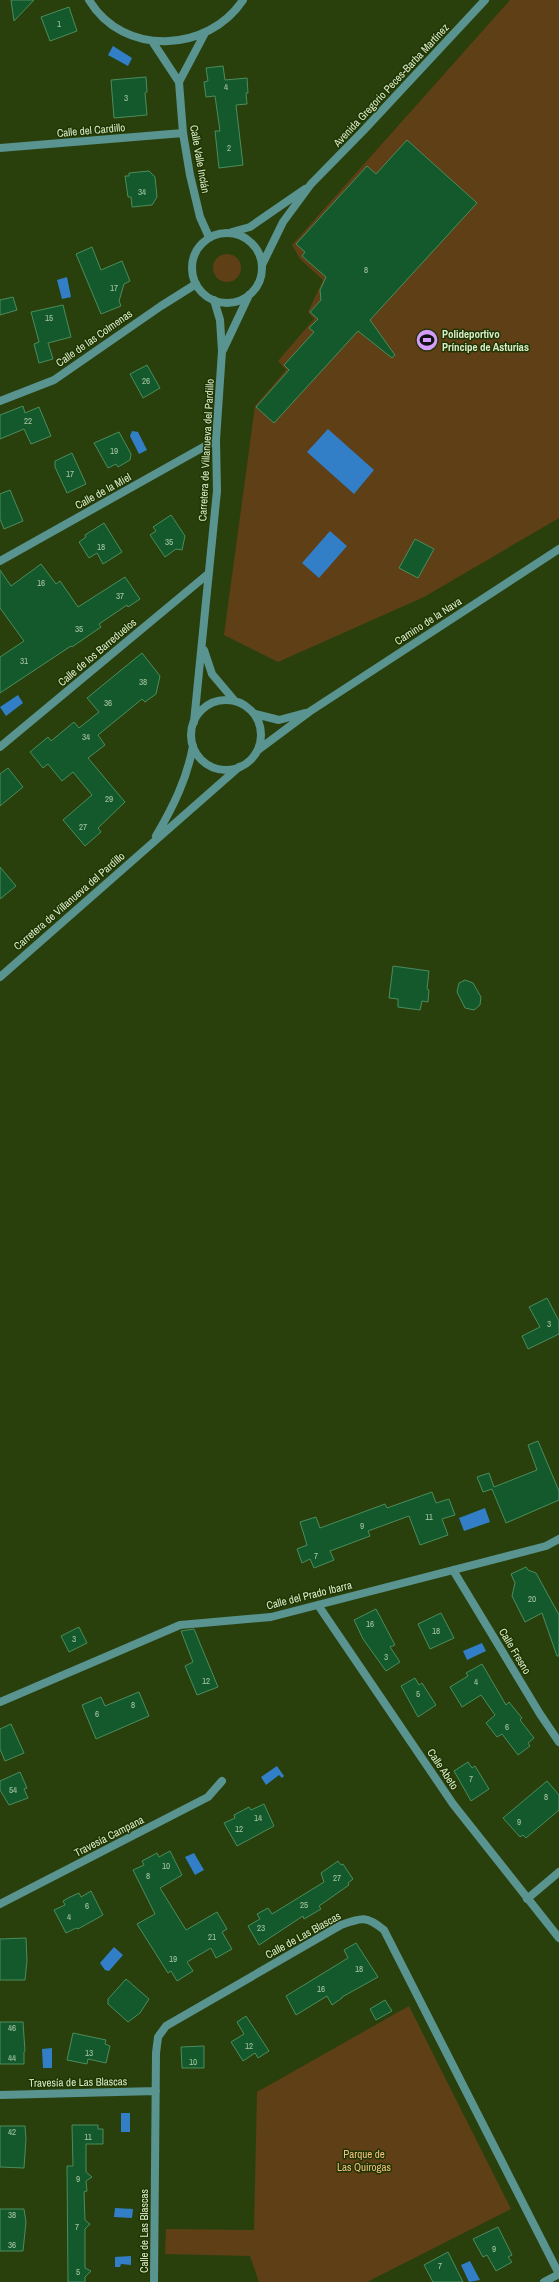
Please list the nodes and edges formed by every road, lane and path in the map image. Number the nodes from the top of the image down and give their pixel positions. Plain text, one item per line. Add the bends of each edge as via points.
1 (89, 0) edge
2 (243, 0) edge
3 (485, 0) edge
4 (206, 33) junction
5 (152, 41) junction
6 (179, 82) junction
7 (183, 133) junction
8 (0, 148) edge
9 (311, 184) junction
10 (231, 233) junction
11 (209, 238) junction
12 (262, 265) junction
13 (196, 284) junction
14 (249, 295) junction
15 (214, 300) junction
16 (222, 351) junction
17 (0, 401) edge
18 (216, 440) junction
19 (559, 549) edge
20 (0, 561) edge
21 (208, 574) junction
22 (203, 646) junction
23 (234, 700) junction
24 (309, 712) junction
25 (254, 714) junction
26 (194, 722) junction
27 (193, 746) junction
28 (0, 747) edge
29 (258, 750) junction
30 (239, 767) junction
31 (153, 842) junction
32 (0, 977) edge
33 (559, 1539) edge
34 (453, 1570) junction
35 (318, 1605) junction
36 (0, 1702) edge
37 (559, 1742) edge
38 (222, 1781) dead end
39 (559, 1872) edge
40 (527, 1899) junction
41 (0, 1904) edge
42 (559, 1938) edge
43 (156, 2091) junction
44 (0, 2095) edge
45 (559, 2274) edge
46 (154, 2282) edge
47 (544, 2282) edge

1 - 5 street via 103,18 118,28
2 - 4 street via 222,24
3 - 9 street, Avenida Gregorio Peces-Barba Martínez
4 - 5 street via 187,40
4 - 6 street
5 - 6 street, Calle Valle Inclán
6 - 7 street, Calle Valle Inclán
7 - 8 street, Calle del Cardillo
7 - 11 street, Calle Valle Inclán via 200,217
9 - 10 street, Avenida Gregorio Peces-Barba Martínez via 250,226
9 - 12 street, Avenida Gregorio Peces-Barba Martínez via 283,222
10 - 11 street via 219,233
10 - 12 street via 240,235 252,244 260,256
11 - 13 street via 201,244 194,258 193,274
12 - 14 street via 259,282
13 - 15 street
13 - 17 street, Calle de las Colmenas via 54,380
14 - 15 street via 236,302
14 - 16 street, Carretera de Villanueva del Pardillo
15 - 16 street, Carretera de Villanueva del Pardillo via 220,320
16 - 18 street, Carretera de Villanueva del Pardillo
18 - 20 street, Calle de la Miel
18 - 21 street, Carretera de Villanueva del Pardillo via 217,492
19 - 24 street, Camino de la Nava
21 - 22 street, Carretera de Villanueva del Pardillo
21 - 28 street, Calle de los Barreduelos
22 - 23 street, Carretera de Villanueva del Pardillo via 212,674
22 - 26 street, Carretera de Villanueva del Pardillo
23 - 25 street via 242,703
23 - 26 street via 214,702 206,707
24 - 25 street, Camino de la Nava via 279,720
24 - 29 street, Camino de la Nava
25 - 29 street via 261,732
26 - 27 street via 191,734
27 - 30 street via 199,756 217,768 228,770
27 - 31 street, Carretera de Villanueva del Pardillo via 188,772 173,808
29 - 30 street via 253,758
30 - 31 street, Carretera de Villanueva del Pardillo
31 - 32 street, Carretera de Villanueva del Pardillo
33 - 34 street, Calle del Prado Ibarra via 546,1546
34 - 35 street, Calle del Prado Ibarra
34 - 37 street, Calle Fresno
35 - 36 street, Calle del Prado Ibarra via 271,1617 180,1625
35 - 40 street, Calle Abeto via 453,1804
38 - 41 street, Travesía Campana via 208,1798
39 - 40 street
40 - 42 street, Calle Abeto
43 - 44 street, Travesía de Las Blascas
43 - 45 street, Calle de Las Blascas via 158,2037 166,2026 342,1925 356,1920 371,1920 384,1930
43 - 46 street, Calle de Las Blascas
45 - 47 street

